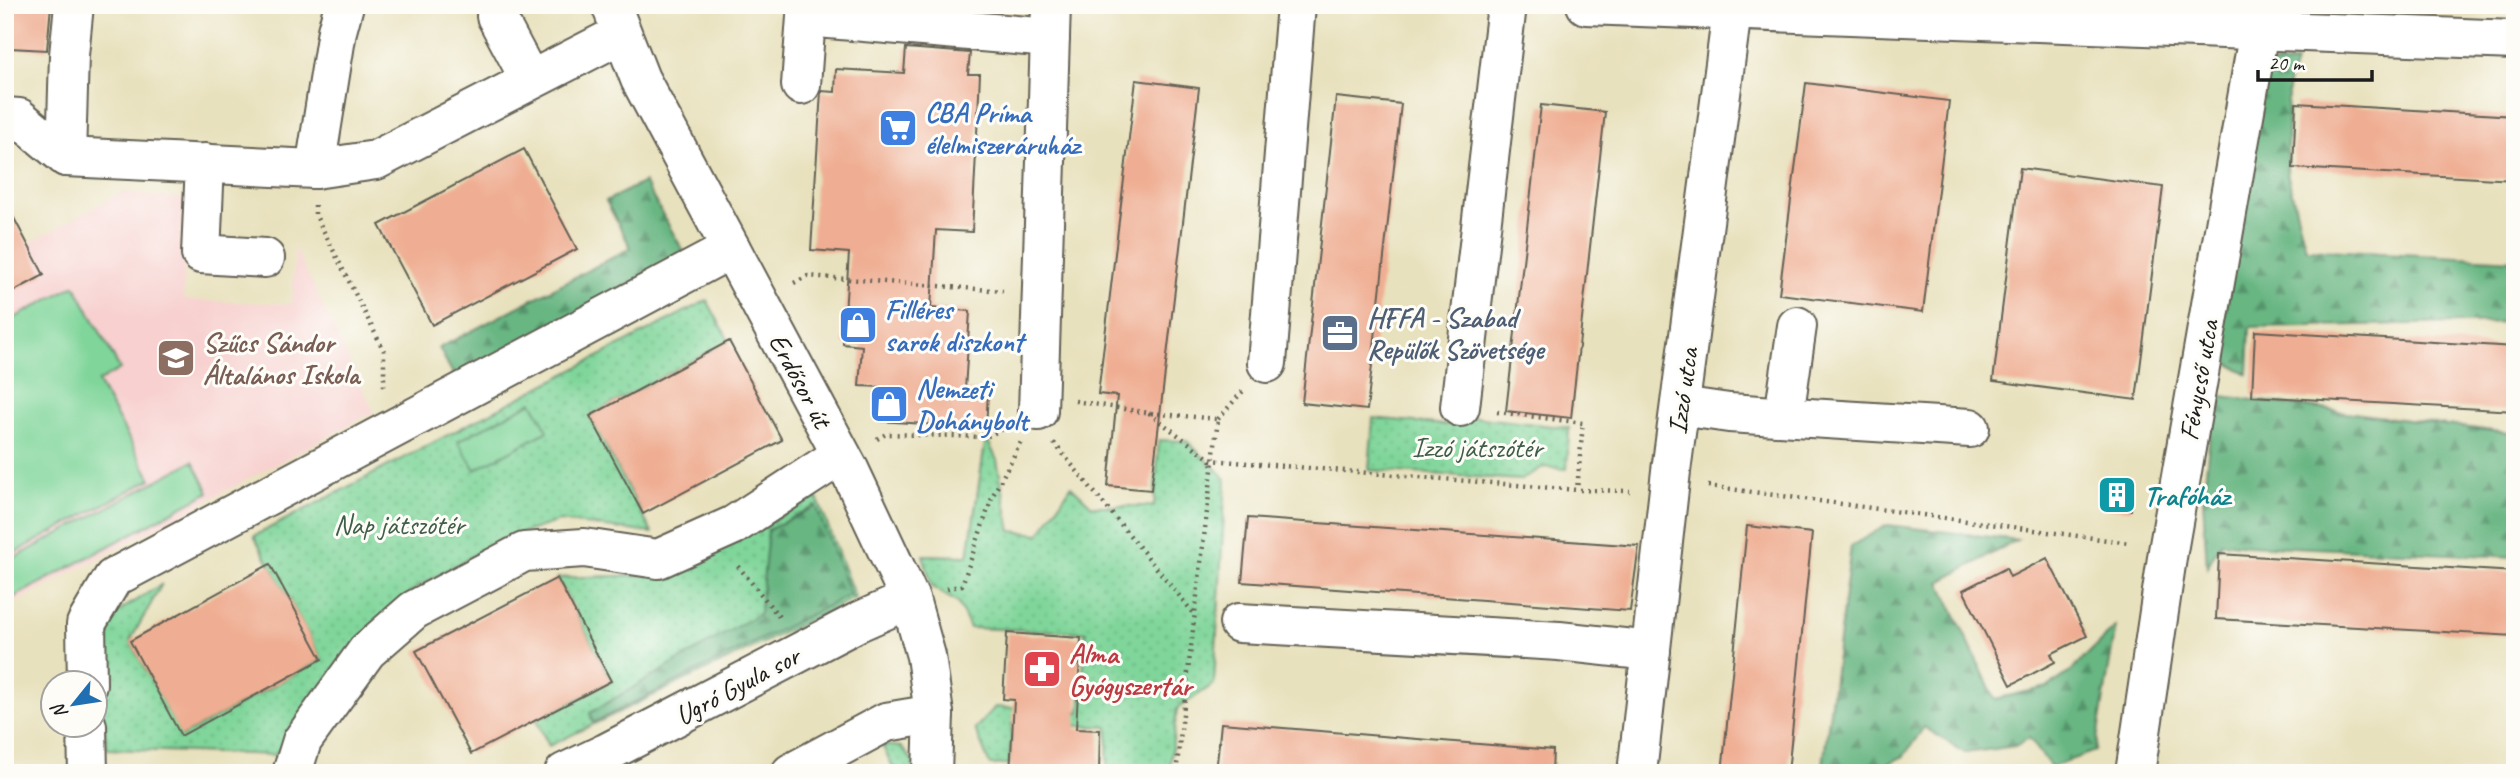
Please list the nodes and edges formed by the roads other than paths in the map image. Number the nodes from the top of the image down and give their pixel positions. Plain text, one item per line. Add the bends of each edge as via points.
1 (74, 5) edge
2 (344, 5) edge
3 (1296, 5) edge
4 (1507, 5) edge
5 (1586, 5) edge
6 (1732, 10) junction
7 (496, 16) dead end
8 (616, 20) edge
9 (1051, 21) edge
10 (2259, 30) junction
11 (2515, 40) edge
12 (530, 80) junction
13 (801, 85) dead end
14 (5, 117) edge
15 (66, 157) junction
16 (205, 163) junction
17 (315, 169) junction
18 (731, 249) junction
19 (265, 258) dead end
20 (1797, 326) dead end
21 (1267, 363) dead end
22 (1680, 406) junction
23 (1460, 407) road end
24 (1038, 411) road end
25 (1784, 416) junction
26 (1970, 428) dead end
27 (841, 455) junction
28 (910, 599) junction
29 (1240, 623) dead end
30 (1651, 651) junction
31 (87, 670) edge
32 (934, 714) junction
33 (87, 740) edge
34 (88, 773) edge
35 (292, 773) edge
36 (564, 773) edge
37 (791, 773) edge
38 (932, 773) edge
39 (1637, 773) edge
40 (2135, 773) edge

1 - 15 street
2 - 17 street
3 - 21 street
4 - 23 street
5 - 6 street
6 - 10 street
6 - 22 street, Izzó utca
7 - 12 street
8 - 12 street
8 - 18 street, Erdősor út via 640,79
9 - 13 street via 806,17
9 - 24 street
10 - 11 street
10 - 40 street, Fénycső utca via 2168,551
12 - 17 street via 376,160
14 - 15 street via 19,118
15 - 16 street
16 - 17 street
16 - 19 street via 201,254
18 - 27 street, Erdősor út
18 - 31 street via 113,578 86,624
20 - 25 street
22 - 25 street
22 - 30 street, Izzó utca
25 - 26 street
27 - 28 street, Erdősor út
27 - 35 street via 734,525 658,559 584,548 524,552 414,610 367,651 302,741
28 - 32 street, Erdősor út via 926,656
28 - 36 street, Ugró Gyula sor
29 - 30 street via 1559,641
30 - 39 street, Izzó utca
32 - 37 street via 886,722
32 - 38 street, Erdősor út
33 - 34 street

